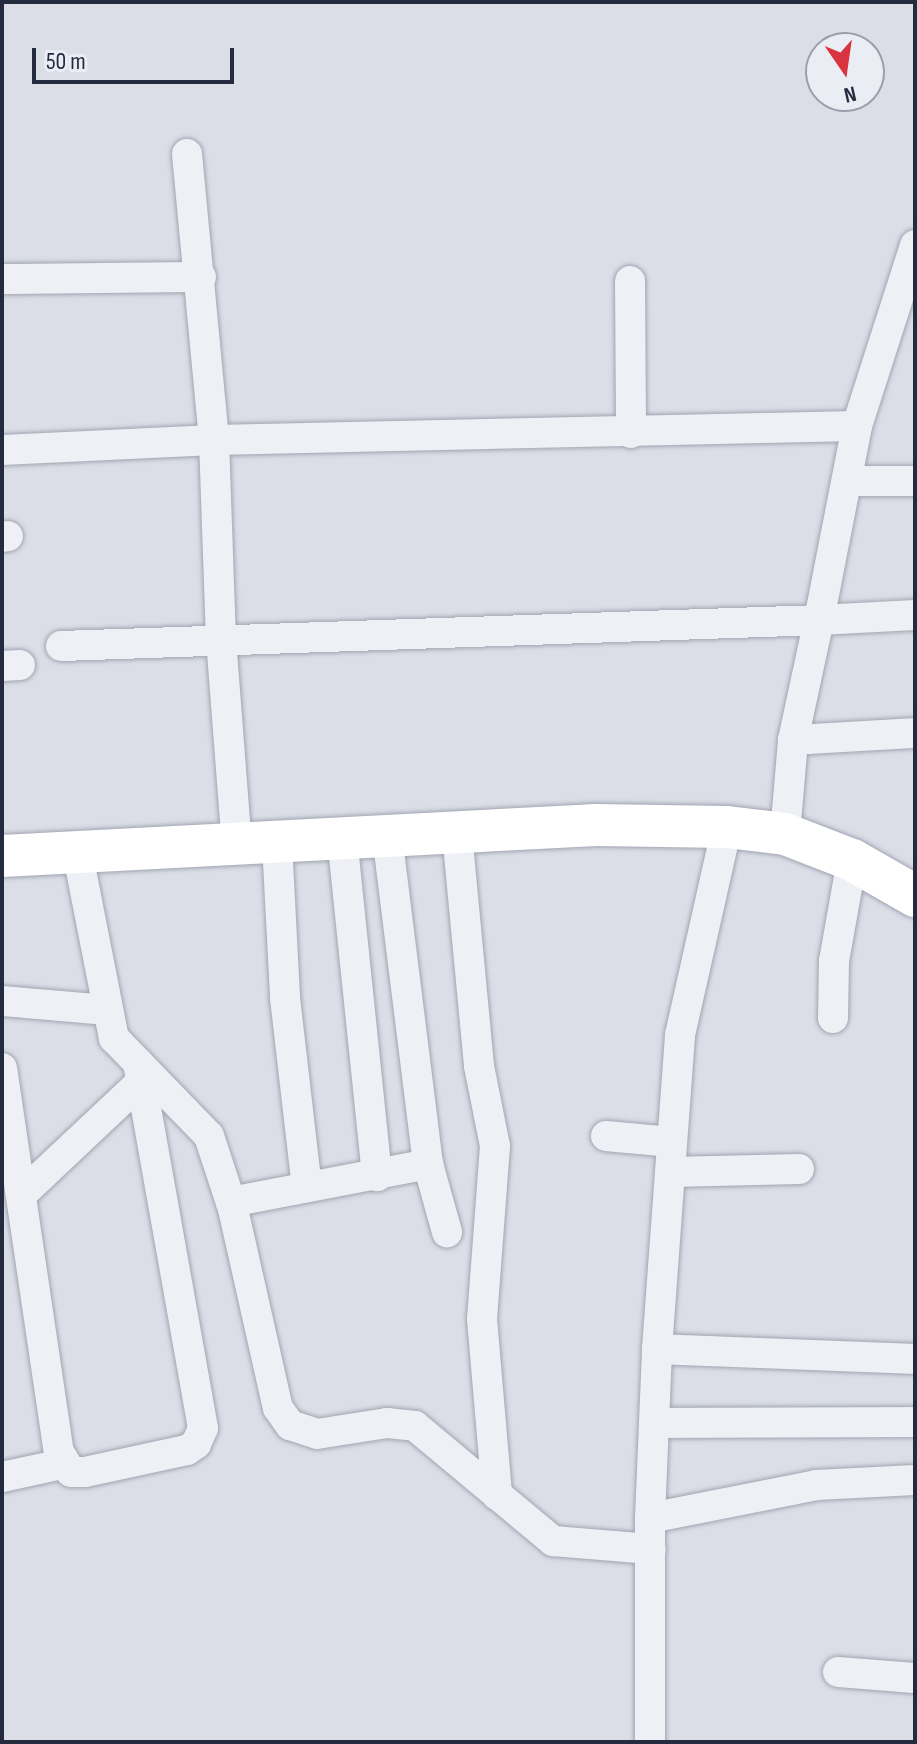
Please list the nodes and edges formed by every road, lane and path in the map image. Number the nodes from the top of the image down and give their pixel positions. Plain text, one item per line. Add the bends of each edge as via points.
1 (187, 154) dead end
2 (915, 245) edge
3 (201, 277) junction
4 (2, 279) edge
5 (630, 281) dead end
6 (857, 426) junction
7 (631, 433) junction
8 (214, 440) junction
9 (2, 450) edge
10 (847, 481) junction
11 (915, 481) edge
12 (915, 615) edge
13 (819, 620) junction
14 (221, 639) junction
15 (61, 646) dead end
16 (915, 733) edge
17 (793, 740) junction
18 (727, 827) junction
19 (457, 833) junction
20 (785, 834) junction
21 (387, 835) junction
22 (342, 837) junction
23 (257, 844) junction
24 (77, 850) junction
25 (2, 856) edge
26 (852, 860) junction
27 (915, 896) edge
28 (2, 1001) edge
29 (107, 1010) junction
30 (833, 1018) dead end
31 (2, 1068) edge
32 (140, 1072) junction
33 (606, 1136) dead end
34 (671, 1157) junction
35 (428, 1164) junction
36 (799, 1169) dead end
37 (377, 1176) junction
38 (307, 1187) junction
39 (21, 1195) junction
40 (231, 1202) junction
41 (447, 1232) dead end
42 (657, 1349) junction
43 (915, 1359) edge
44 (915, 1422) edge
45 (654, 1423) junction
46 (62, 1464) junction
47 (2, 1477) edge
48 (915, 1480) edge
49 (497, 1495) junction
50 (650, 1518) junction
51 (651, 1549) junction
52 (838, 1672) dead end
53 (915, 1678) edge
54 (650, 1742) edge

1 - 3 street
2 - 6 street
3 - 4 street
3 - 8 street
5 - 7 street
6 - 7 street
6 - 10 street
7 - 8 street
8 - 9 street
8 - 14 street
10 - 11 street
10 - 13 street
12 - 13 street
13 - 14 street
13 - 17 street
14 - 15 street
14 - 23 street
16 - 17 street
17 - 20 street
18 - 19 main road via 596,825
18 - 20 main road
18 - 34 street via 680,1035
19 - 21 main road
19 - 49 street via 479,1066 495,1146 482,1319
20 - 26 main road
21 - 22 main road
21 - 35 street
22 - 23 main road
22 - 37 street
23 - 24 main road
23 - 38 street via 285,998
24 - 25 main road
24 - 29 street
26 - 27 main road
26 - 30 street via 834,961
28 - 29 street
29 - 32 street via 114,1038
31 - 39 street
32 - 39 street
32 - 40 street via 209,1136
32 - 46 street via 203,1428 187,1450 85,1472 71,1472
33 - 34 street
34 - 36 street
34 - 42 street
35 - 37 street
35 - 41 street
37 - 38 street
38 - 40 street
39 - 46 street
40 - 49 street via 278,1408 290,1425 317,1434 387,1423 415,1426
42 - 43 street
42 - 45 street
44 - 45 street
45 - 50 street
46 - 47 street
48 - 50 street via 816,1485
49 - 51 street via 553,1541
50 - 51 street
51 - 54 street
52 - 53 street

